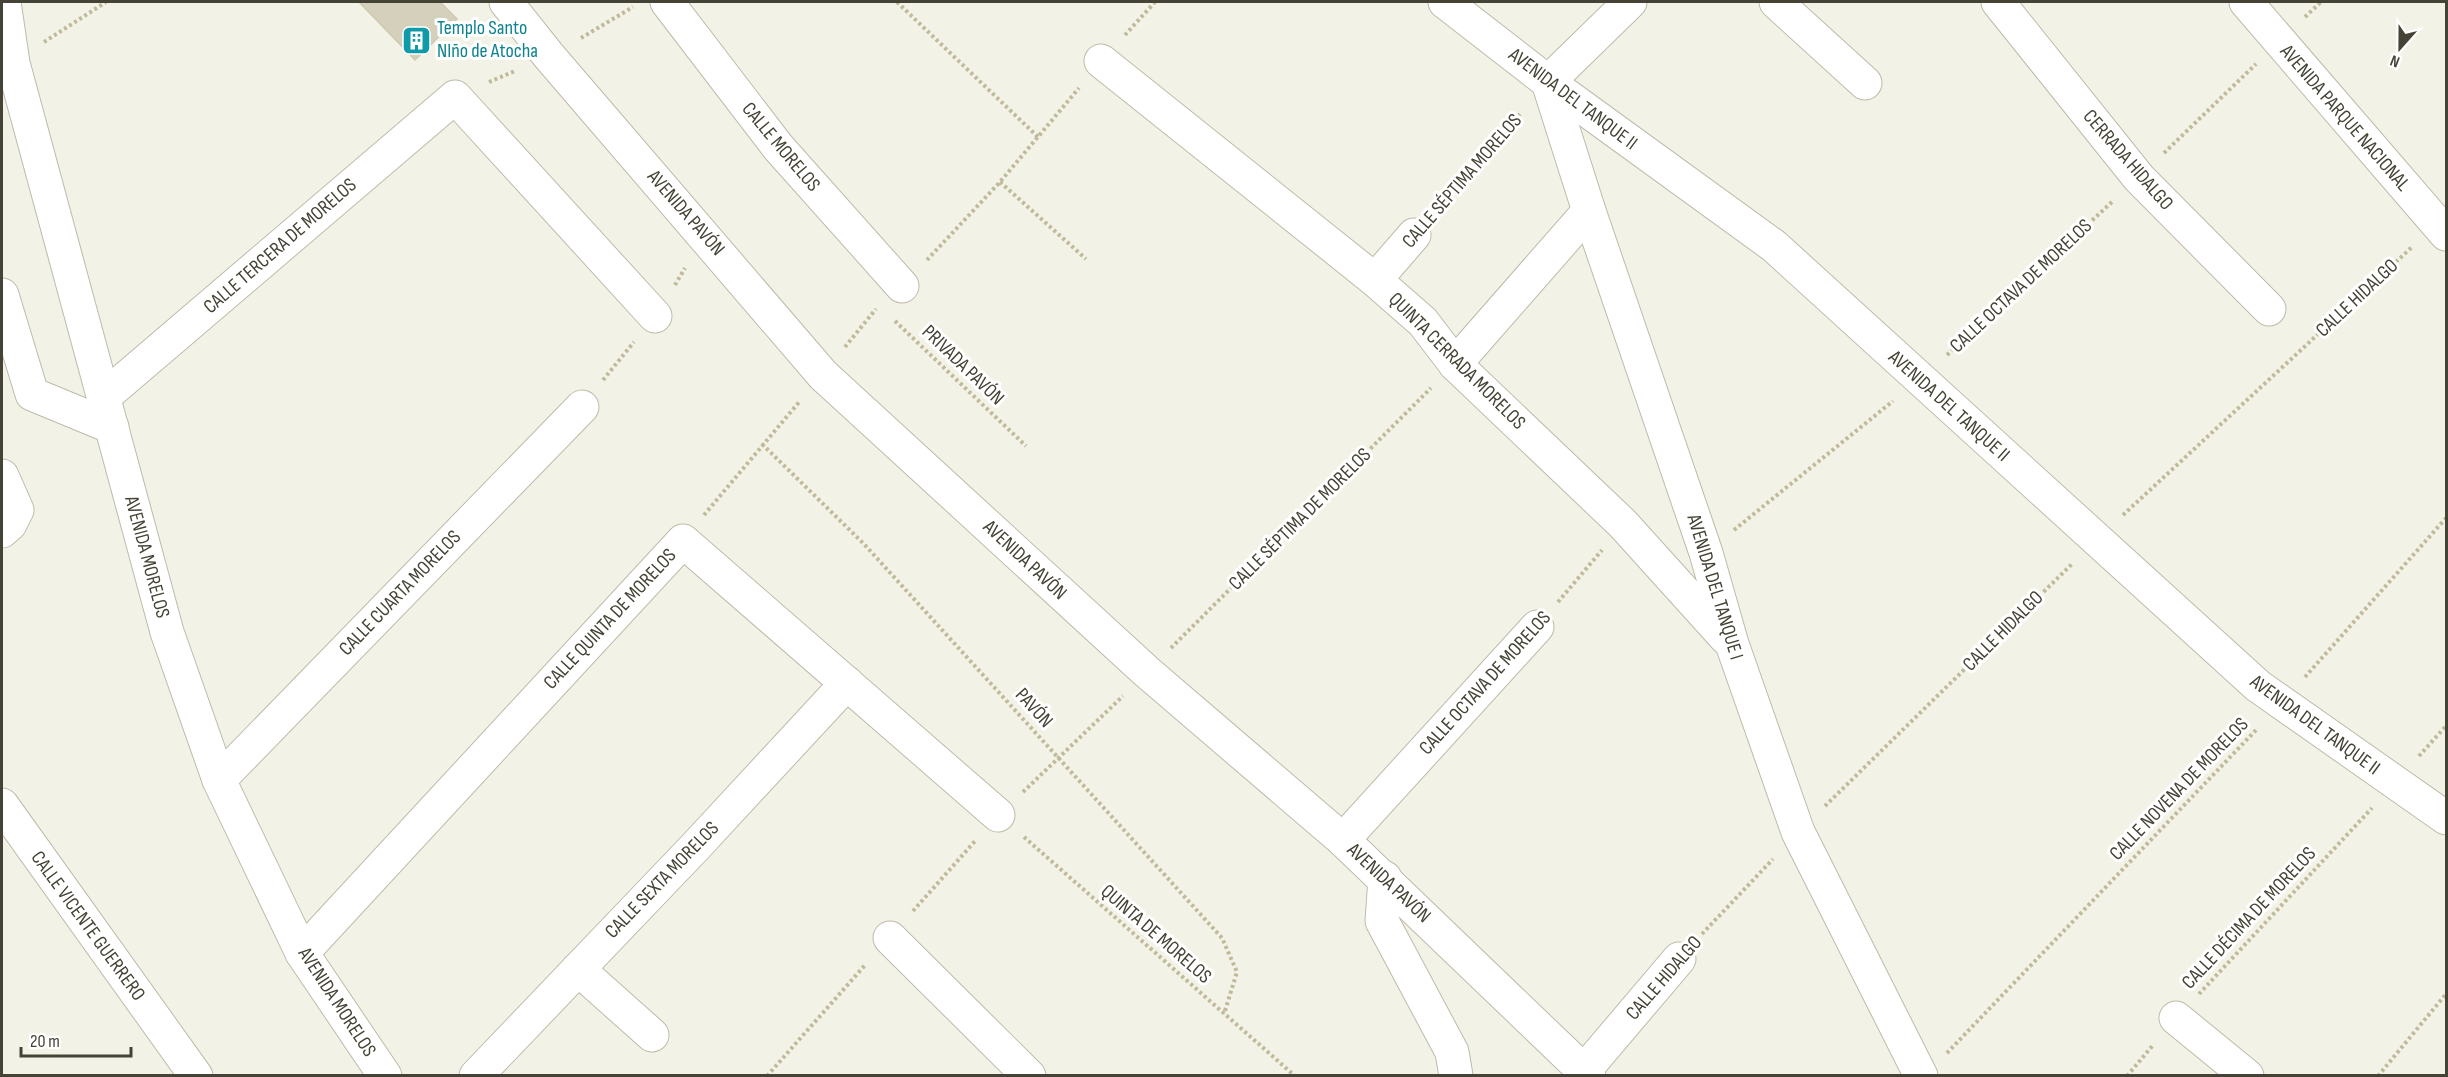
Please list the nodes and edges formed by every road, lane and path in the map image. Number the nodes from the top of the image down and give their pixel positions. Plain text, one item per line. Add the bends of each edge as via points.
1 (4, 2) edge
2 (106, 2) edge
3 (506, 2) edge
4 (642, 2) edge
5 (667, 2) edge
6 (897, 2) edge
7 (1155, 2) edge
8 (1445, 2) edge
9 (1630, 2) edge
10 (1776, 2) edge
11 (1998, 2) edge
12 (2246, 2) edge
13 (2321, 2) edge
14 (2279, 42) junction
15 (549, 56) junction
16 (7, 58) edge
17 (1101, 61) joint
18 (1548, 82) junction
19 (1865, 83) dead end
20 (455, 97) junction
21 (1038, 137) dead end
22 (2139, 178) junction
23 (1000, 182) dead end
24 (1589, 211) junction
25 (2442, 229) edge
26 (1414, 235) joint
27 (1086, 260) dead end
28 (1376, 280) junction
29 (902, 286) dead end
30 (2, 295) edge
31 (2269, 309) dead end
32 (887, 314) dead end
33 (655, 316) dead end
34 (1455, 364) junction
35 (1920, 379) junction
36 (105, 396) junction
37 (582, 407) dead end
38 (112, 427) junction
39 (762, 444) dead end
40 (1026, 446) dead end
41 (2, 476) edge
42 (2446, 518) edge
43 (9, 520) edge
44 (1623, 525) junction
45 (2096, 540) junction
46 (1706, 553) junction
47 (1537, 627) joint
48 (1732, 644) junction
49 (1147, 672) junction
50 (846, 682) junction
51 (2281, 704) junction
52 (1059, 758) junction
53 (219, 780) junction
54 (2396, 783) junction
55 (2, 805) edge
56 (998, 815) junction
57 (2446, 818) edge
58 (1798, 832) junction
59 (1343, 840) junction
60 (1385, 878) junction
61 (890, 938) dead end
62 (302, 952) junction
63 (1679, 959) joint
64 (578, 969) junction
65 (2446, 994) edge
66 (1224, 1014) junction
67 (2176, 1018) junction
68 (652, 1035) dead end
69 (1932, 1067) edge
70 (1587, 1073) edge
71 (193, 1074) edge
72 (385, 1076) edge
73 (476, 1076) edge
74 (1029, 1076) edge
75 (1295, 1076) edge
76 (1456, 1076) edge
77 (2127, 1076) edge
78 (2247, 1076) edge
79 (2378, 1076) edge

1 - 16 street, AVENIDA MORELOS
2 - 16 path
3 - 15 street, AVENIDA PAVÓN
4 - 15 path
5 - 29 street, CALLE MORELOS via 778,147
6 - 21 path
7 - 17 path
8 - 18 street, AVENIDA DEL TANQUE II
9 - 18 street
10 - 19 street
11 - 22 street, CERRADA HIDALGO
12 - 14 street, AVENIDA PARQUE NACIONAL
13 - 14 path, CALLE OCTAVA DE MORELOS
14 - 22 path, CALLE OCTAVA DE MORELOS
14 - 25 street, AVENIDA PARQUE NACIONAL
15 - 20 path
15 - 49 street, AVENIDA PAVÓN via 823,375
16 - 36 street, AVENIDA MORELOS
17 - 28 street, QUINTA CERRADA MORELOS
18 - 24 street, AVENIDA DEL TANQUE I
18 - 26 path, CALLE SÉPTIMA MORELOS
18 - 35 street, AVENIDA DEL TANQUE II via 1774,246
20 - 33 street
20 - 36 street, CALLE TERCERA DE MORELOS
22 - 31 street, CERRADA HIDALGO
22 - 35 path, CALLE OCTAVA DE MORELOS
23 - 27 path
24 - 34 street
24 - 46 street, AVENIDA DEL TANQUE I
25 - 45 path, CALLE HIDALGO
26 - 28 street, CALLE SÉPTIMA MORELOS
28 - 34 street, QUINTA CERRADA MORELOS via 1423,322
30 - 38 street via 32,394
32 - 40 path, PRIVADA PAVÓN
34 - 44 street, QUINTA CERRADA MORELOS
34 - 49 path, CALLE SÉPTIMA DE MORELOS
35 - 45 street, AVENIDA DEL TANQUE II
35 - 46 path, CALLE OCTAVA DE MORELOS
36 - 38 street, AVENIDA MORELOS
37 - 53 street, CALLE CUARTA MORELOS
38 - 53 street, AVENIDA MORELOS via 168,632
39 - 52 path, PAVÓN via 864,544
41 - 43 street
42 - 51 path, CALLE NOVENA DE MORELOS
44 - 47 path, CALLE OCTAVA DE MORELOS
44 - 48 street, QUINTA CERRADA MORELOS
45 - 51 street, AVENIDA DEL TANQUE II
45 - 58 path, CALLE HIDALGO
46 - 48 street, AVENIDA DEL TANQUE I
47 - 59 street, CALLE OCTAVA DE MORELOS
48 - 58 street, AVENIDA DEL TANQUE I
49 - 52 path, CALLE SÉPTIMA DE MORELOS
49 - 59 street, AVENIDA PAVÓN
50 - 56 street, CALLE QUINTA DE MORELOS
50 - 62 street, CALLE QUINTA DE MORELOS via 682,541
50 - 64 street, CALLE SEXTA MORELOS
51 - 54 street, AVENIDA DEL TANQUE II
51 - 69 path, CALLE NOVENA DE MORELOS
52 - 56 path, CALLE SÉPTIMA DE MORELOS
52 - 66 path, PAVÓN via 1222,938 1237,972
53 - 62 street, AVENIDA MORELOS
54 - 57 street, AVENIDA DEL TANQUE II
54 - 67 path, CALLE DÉCIMA DE MORELOS
55 - 71 street, CALLE VICENTE GUERRERO
56 - 66 path, QUINTA DE MORELOS
58 - 63 path, CALLE HIDALGO
58 - 69 street, AVENIDA DEL TANQUE I
59 - 60 street, AVENIDA PAVÓN
60 - 70 street, AVENIDA PAVÓN
60 - 76 street via 1382,921 1452,1052
61 - 74 street
62 - 72 street, AVENIDA MORELOS
63 - 70 street, CALLE HIDALGO
64 - 68 street
64 - 73 street, CALLE SEXTA MORELOS
65 - 79 path
66 - 75 path, QUINTA DE MORELOS
67 - 77 path, CALLE DÉCIMA DE MORELOS
67 - 78 street

